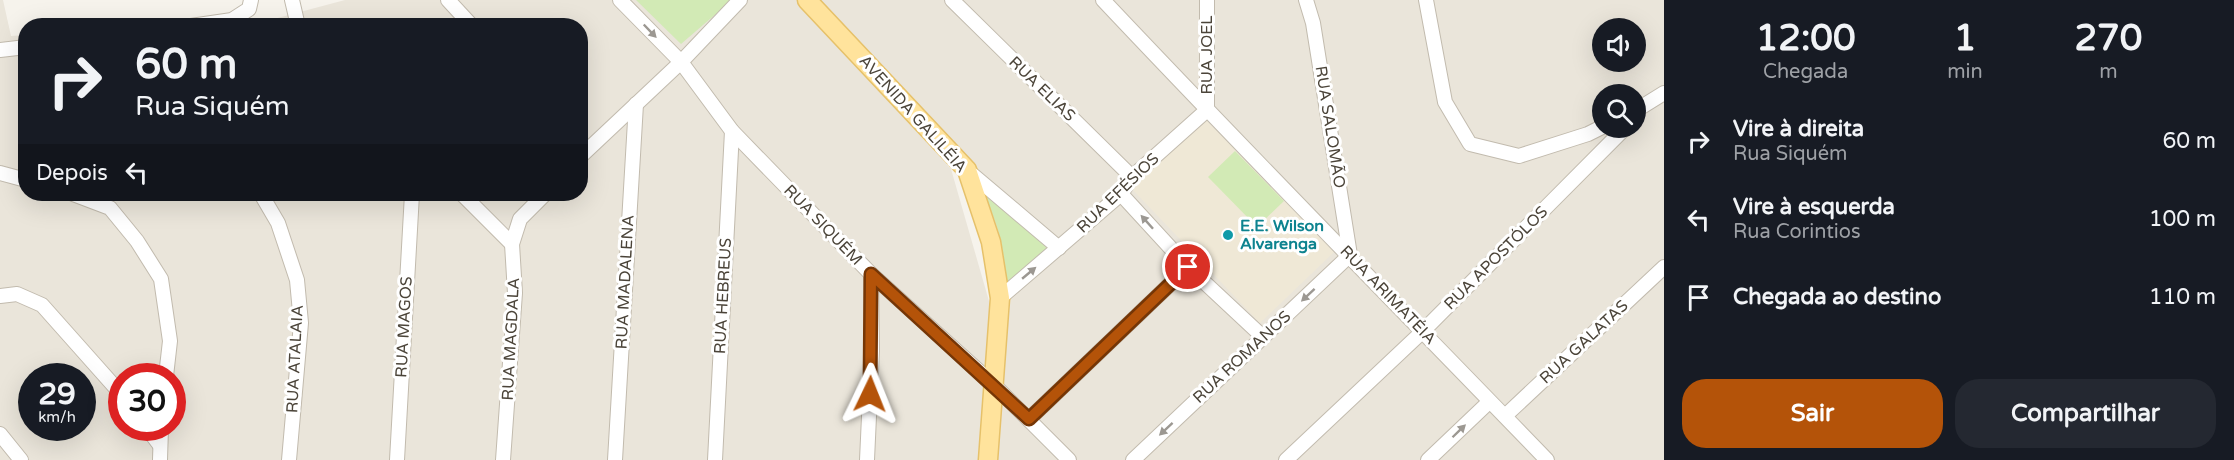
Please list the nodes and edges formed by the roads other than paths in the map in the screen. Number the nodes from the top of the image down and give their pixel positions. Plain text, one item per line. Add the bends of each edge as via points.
1 (251, 0) edge
2 (292, 0) edge
3 (448, 0) edge
4 (620, 0) edge
5 (740, 0) edge
6 (807, 0) edge
7 (952, 0) edge
8 (1103, 0) edge
9 (1207, 0) edge
10 (1306, 0) edge
11 (1318, 0) edge
12 (1426, 0) edge
13 (235, 18) edge
14 (296, 18) edge
15 (465, 18) edge
16 (1313, 23) junction
17 (18, 48) edge
18 (0, 50) edge
19 (681, 62) junction
20 (1664, 93) edge
21 (636, 104) junction
22 (1648, 104) edge
23 (1207, 110) junction
24 (732, 131) junction
25 (1592, 132) edge
26 (1615, 138) edge
27 (588, 145) edge
28 (967, 170) junction
29 (0, 173) edge
30 (1132, 177) junction
31 (18, 178) edge
32 (1121, 194) junction
33 (92, 201) edge
34 (265, 201) edge
35 (412, 201) edge
36 (469, 201) edge
37 (538, 201) edge
38 (512, 244) junction
39 (1059, 248) junction
40 (1350, 255) junction
41 (1188, 267) junction
42 (1664, 267) edge
43 (871, 274) junction
44 (0, 296) edge
45 (1000, 298) junction
46 (1422, 332) junction
47 (1263, 337) junction
48 (167, 363) edge
49 (108, 379) edge
50 (993, 384) junction
51 (1489, 402) junction
52 (1505, 416) junction
53 (1029, 419) junction
54 (0, 434) edge
55 (157, 441) edge
56 (159, 441) edge
57 (159, 444) junction
58 (21, 460) edge
59 (160, 460) edge
60 (289, 460) edge
61 (397, 460) edge
62 (503, 460) edge
63 (615, 460) edge
64 (715, 460) edge
65 (867, 460) edge
66 (988, 460) edge
67 (1069, 460) edge
68 (1133, 460) edge
69 (1286, 460) edge
70 (1428, 460) edge
71 (1547, 460) edge

1 - 13 street via 249,9
2 - 14 street
3 - 15 street
4 -> 19 street, RUA SIQUÉM
5 - 19 street
6 - 28 main road, AVENIDA GALILÉIA
7 - 30 street, RUA ELIAS
8 - 23 street, RUA ARIMATÉIA
9 - 23 street, RUA JOEL
10 - 16 street, RUA SALOMÃO
11 - 16 street
12 - 25 street via 1445,102 1470,144 1519,156
16 - 40 street, RUA SALOMÃO
17 - 18 street
19 - 21 street
19 - 24 street, RUA SIQUÉM
20 - 22 street
21 - 27 street
21 - 63 street, RUA MADALENA
23 - 30 street, RUA EFÉSIOS
23 - 40 street, RUA ARIMATÉIA
24 - 43 street, RUA SIQUÉM
24 - 64 street, RUA HEBREUS
26 - 46 street, RUA APOSTÓLOS
28 - 39 street
28 - 45 main road, AVENIDA GALILÉIA via 991,242
29 - 31 street
30 - 32 street, RUA EFÉSIOS
32 - 39 street, RUA EFÉSIOS
41 -> 32 street
33 - 48 street via 110,208 161,279 170,341
34 - 60 street, RUA ATALAIA via 278,223 297,280 300,323
35 - 61 street, RUA MAGOS
36 - 38 street
37 - 38 street, RUA MAGDALA via 520,219
38 - 62 street, RUA MAGDALA via 515,293
45 -> 39 street, RUA EFÉSIOS
40 - 46 street, RUA ARIMATÉIA
40 -> 47 street, RUA ROMANOS
41 - 47 street
41 - 53 street
42 - 52 street, RUA GALATAS
43 - 50 street, RUA SIQUÉM
43 - 65 street
44 - 49 street via 17,294 42,305
45 - 50 main road, AVENIDA GALILÉIA
46 - 51 street, RUA ARIMATÉIA
46 - 69 street, RUA APOSTÓLOS
47 -> 68 street, RUA ROMANOS
50 - 53 street, RUA SIQUÉM
50 - 66 main road, AVENIDA GALILÉIA
51 - 52 street, RUA ARIMATÉIA
70 -> 51 street
52 - 71 street, RUA ARIMATÉIA
53 - 67 street, RUA SIQUÉM
54 - 58 street
55 - 57 street
56 - 57 street
57 - 59 street

